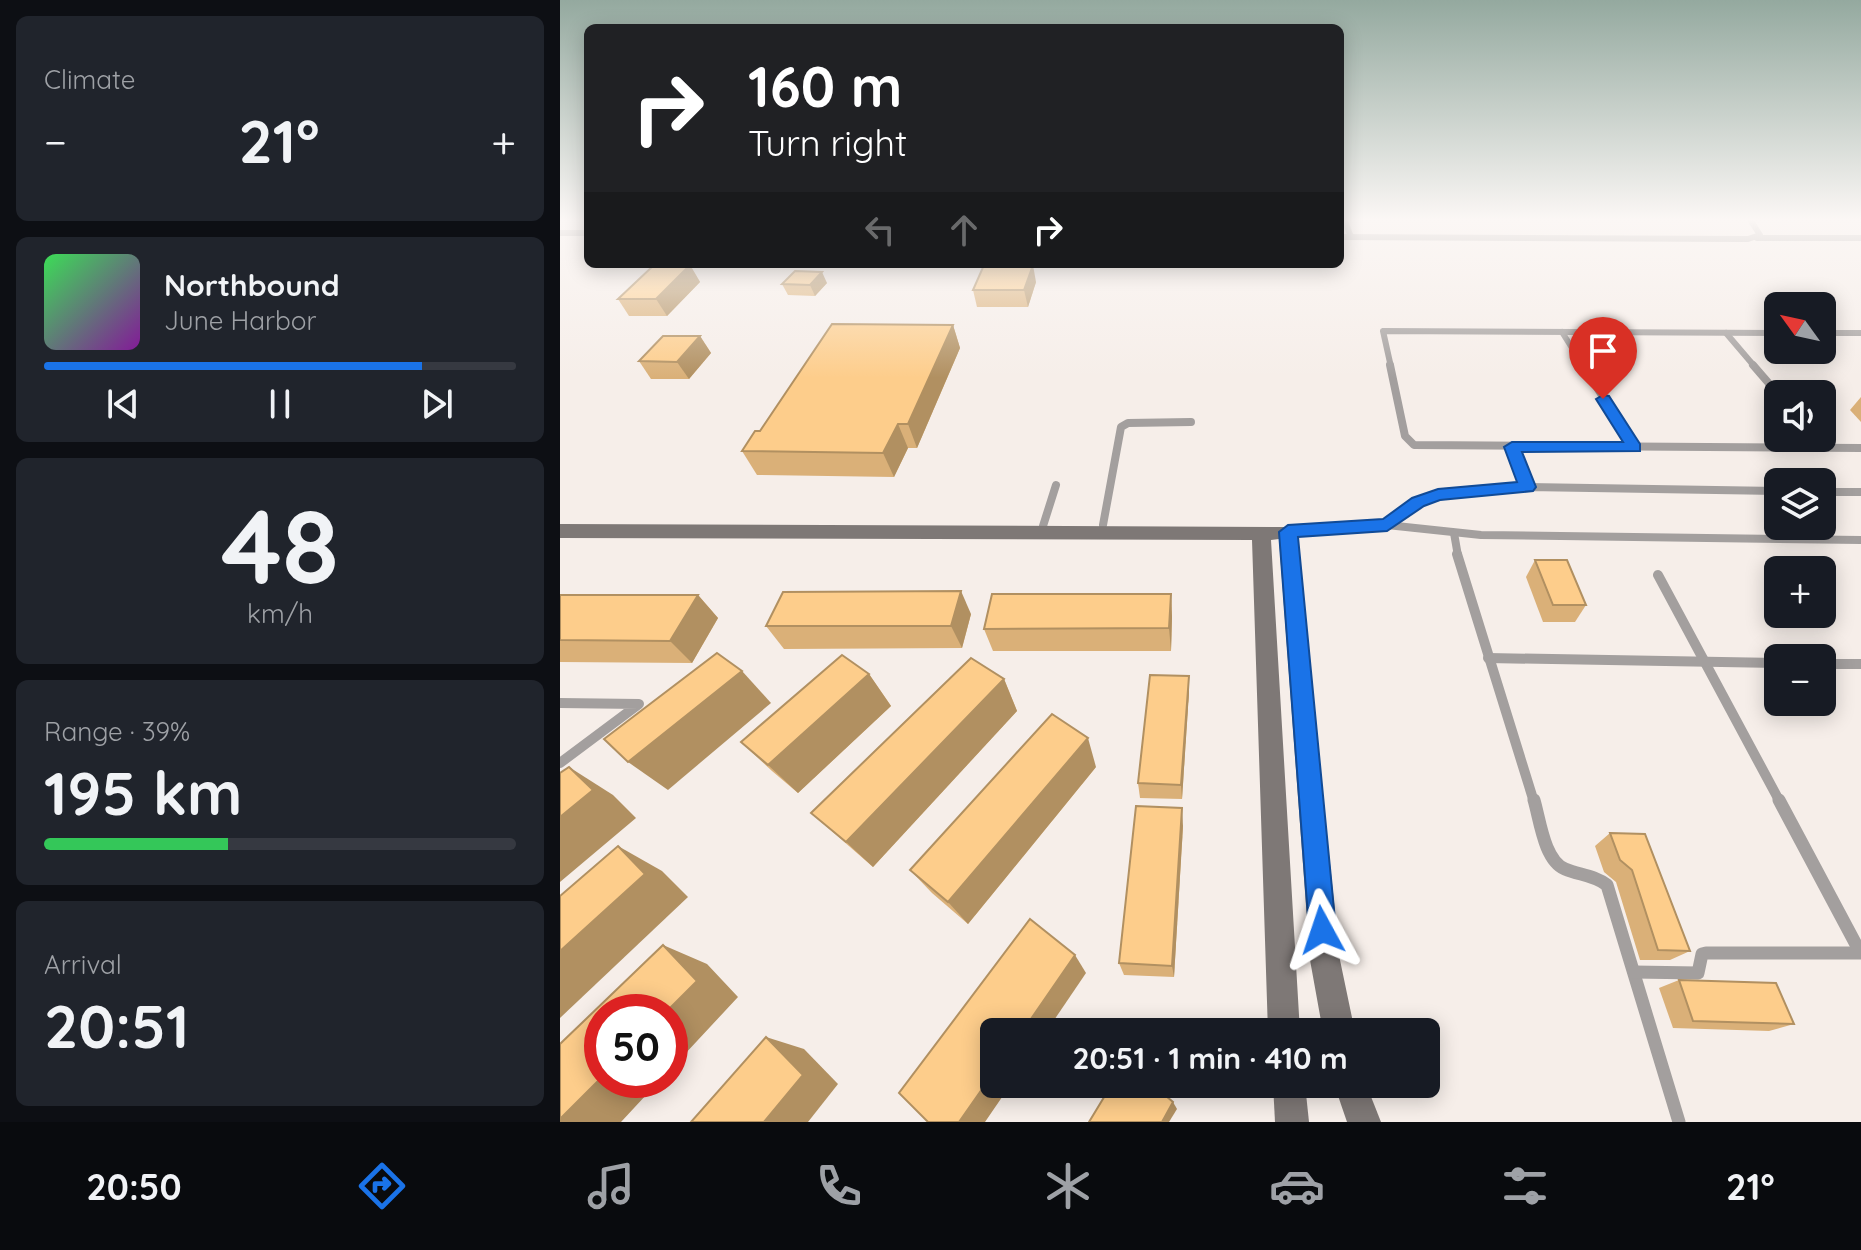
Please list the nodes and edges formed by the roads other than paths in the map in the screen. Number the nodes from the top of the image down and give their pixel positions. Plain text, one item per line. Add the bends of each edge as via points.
1 (1562, 332) junction
2 (1726, 333) junction
3 (1764, 333) edge
4 (1836, 333) edge
5 (1861, 333) edge
6 (1766, 380) edge
7 (1191, 422) dead end
8 (1512, 447) junction
9 (1634, 447) junction
10 (1764, 448) edge
11 (1836, 448) edge
12 (1861, 448) edge
13 (1056, 485) dead end
14 (1528, 487) junction
15 (1764, 491) edge
16 (1836, 492) edge
17 (1861, 492) edge
18 (560, 522) edge
19 (1103, 525) junction
20 (1387, 525) junction
21 (1043, 526) junction
22 (560, 531) edge
23 (1261, 532) junction
24 (1288, 532) junction
25 (1454, 533) junction
26 (1861, 540) edge
27 (1658, 575) dead end
28 (1488, 658) junction
29 (1706, 661) junction
30 (1764, 663) edge
31 (1836, 664) edge
32 (1861, 664) edge
33 (560, 703) edge
34 (560, 763) edge
35 (1860, 952) edge
36 (1634, 972) junction
37 (1283, 1018) edge
38 (1336, 1018) edge
39 (1290, 1098) edge
40 (1355, 1098) edge
41 (1292, 1122) edge
42 (1364, 1122) edge
43 (1679, 1122) edge

1 - 2 lane
1 - 8 lane via 1383,331 1409,443
1 - 9 lane
2 - 3 lane
2 - 6 lane
4 - 5 lane
7 - 19 lane via 1121,427
8 - 9 lane
8 - 14 lane
9 - 10 lane
11 - 12 lane
13 - 21 lane
14 - 15 lane
14 - 20 lane via 1438,495 1418,502
16 - 17 lane
18 - 21 main road
19 - 21 main road
19 - 23 main road via 1238,525
20 - 24 lane
20 - 25 lane
22 - 23 main road
23 - 24 main road
23 - 37 main road
24 - 38 main road via 1325,960
25 - 26 lane
25 - 28 lane
27 - 29 lane
28 - 29 lane
28 - 36 lane via 1553,861 1607,885
29 - 30 lane
29 - 35 lane
31 - 32 lane
33 - 34 lane via 639,704
35 - 36 lane via 1706,953 1698,973
36 - 43 lane
39 - 41 main road
40 - 42 main road

